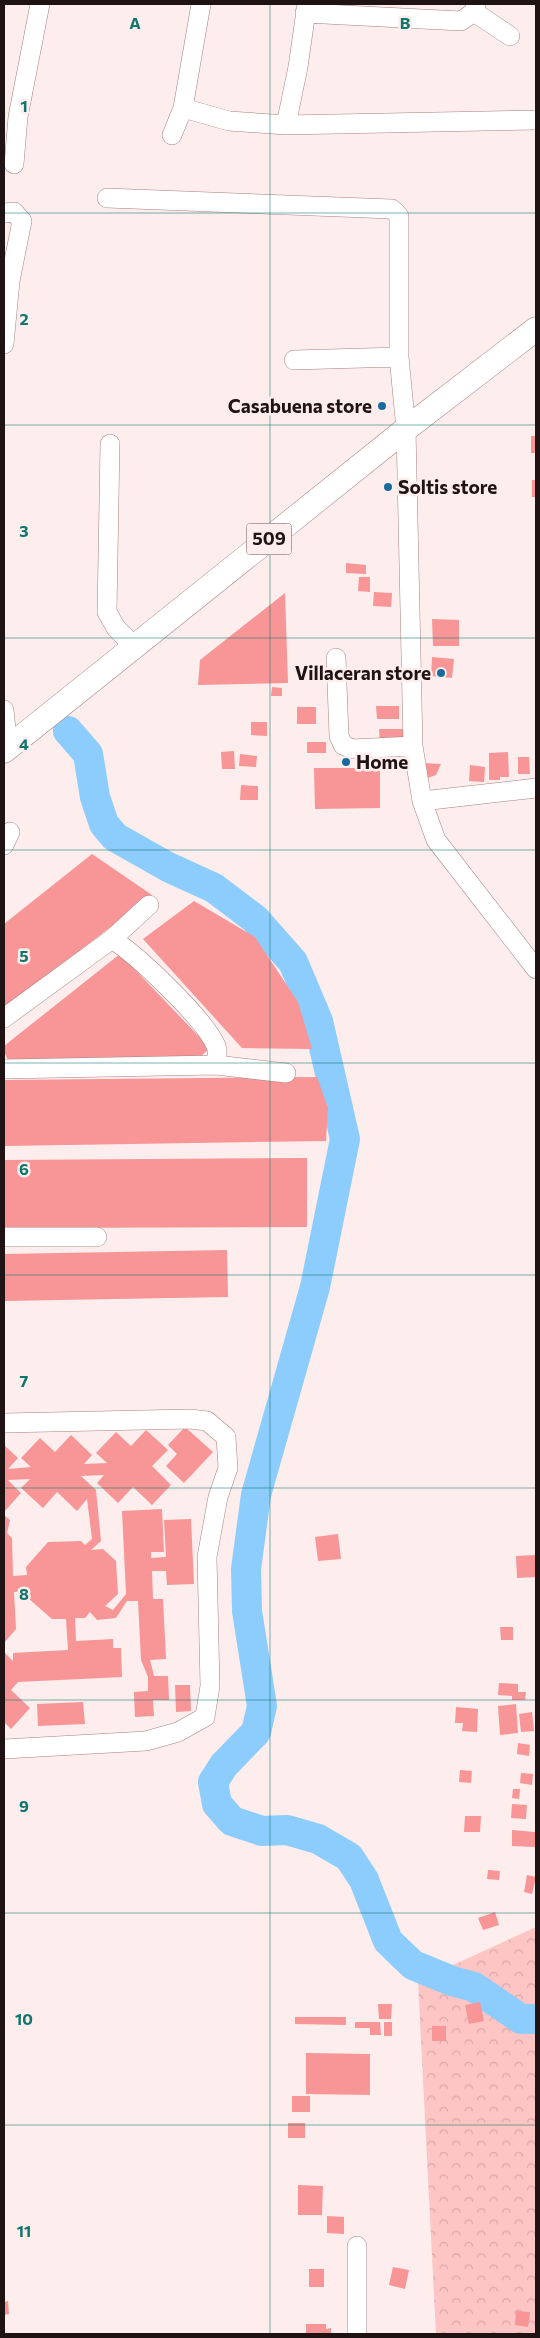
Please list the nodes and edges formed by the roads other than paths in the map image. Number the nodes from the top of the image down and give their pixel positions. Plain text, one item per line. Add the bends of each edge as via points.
1 (40, 4) edge
2 (201, 4) edge
3 (306, 8) edge
4 (475, 8) edge
5 (510, 36) dead end
6 (183, 108) junction
7 (11, 117) edge
8 (536, 120) edge
9 (286, 125) junction
10 (172, 135) dead end
11 (14, 164) dead end
12 (107, 198) dead end
13 (4, 212) edge
14 (7, 281) edge
15 (536, 329) edge
16 (4, 344) edge
17 (399, 357) junction
18 (294, 360) dead end
19 (406, 429) junction
20 (110, 444) dead end
21 (134, 646) junction
22 (336, 658) dead end
23 (4, 710) edge
24 (413, 746) junction
25 (6, 749) edge
26 (536, 788) edge
27 (422, 801) junction
28 (149, 905) dead end
29 (112, 939) junction
30 (536, 969) edge
31 (4, 1018) edge
32 (216, 1065) junction
33 (4, 1069) edge
34 (286, 1073) dead end
35 (97, 1236) dead end
36 (4, 1237) edge
37 (4, 1423) edge
38 (4, 1749) edge
39 (357, 2246) dead end
40 (357, 2334) edge

1 - 7 street
2 - 6 street
3 - 4 street via 461,21
3 - 9 street
4 - 5 street
6 - 9 street via 229,121
6 - 10 street
7 - 11 street
8 - 9 street
12 - 17 street via 392,209 399,216 400,225
13 - 14 street via 14,212 22,221
14 - 16 street
15 - 19 main road, 509
17 - 18 street
17 - 19 street
19 - 21 main road, 509
19 - 24 street
20 - 21 street via 107,612 116,628
21 - 25 main road, 509
22 - 24 street via 339,736 343,745 352,749
23 - 25 street
24 - 27 street
26 - 27 street
27 - 30 street via 436,840
28 - 29 street
29 - 31 street
29 - 32 street via 131,952 206,1028 217,1048
32 - 33 street
32 - 34 street
35 - 36 street
37 - 38 street via 207,1421 226,1437 228,1468 218,1498 207,1557 210,1686 205,1717 178,1732 146,1740
39 - 40 street

